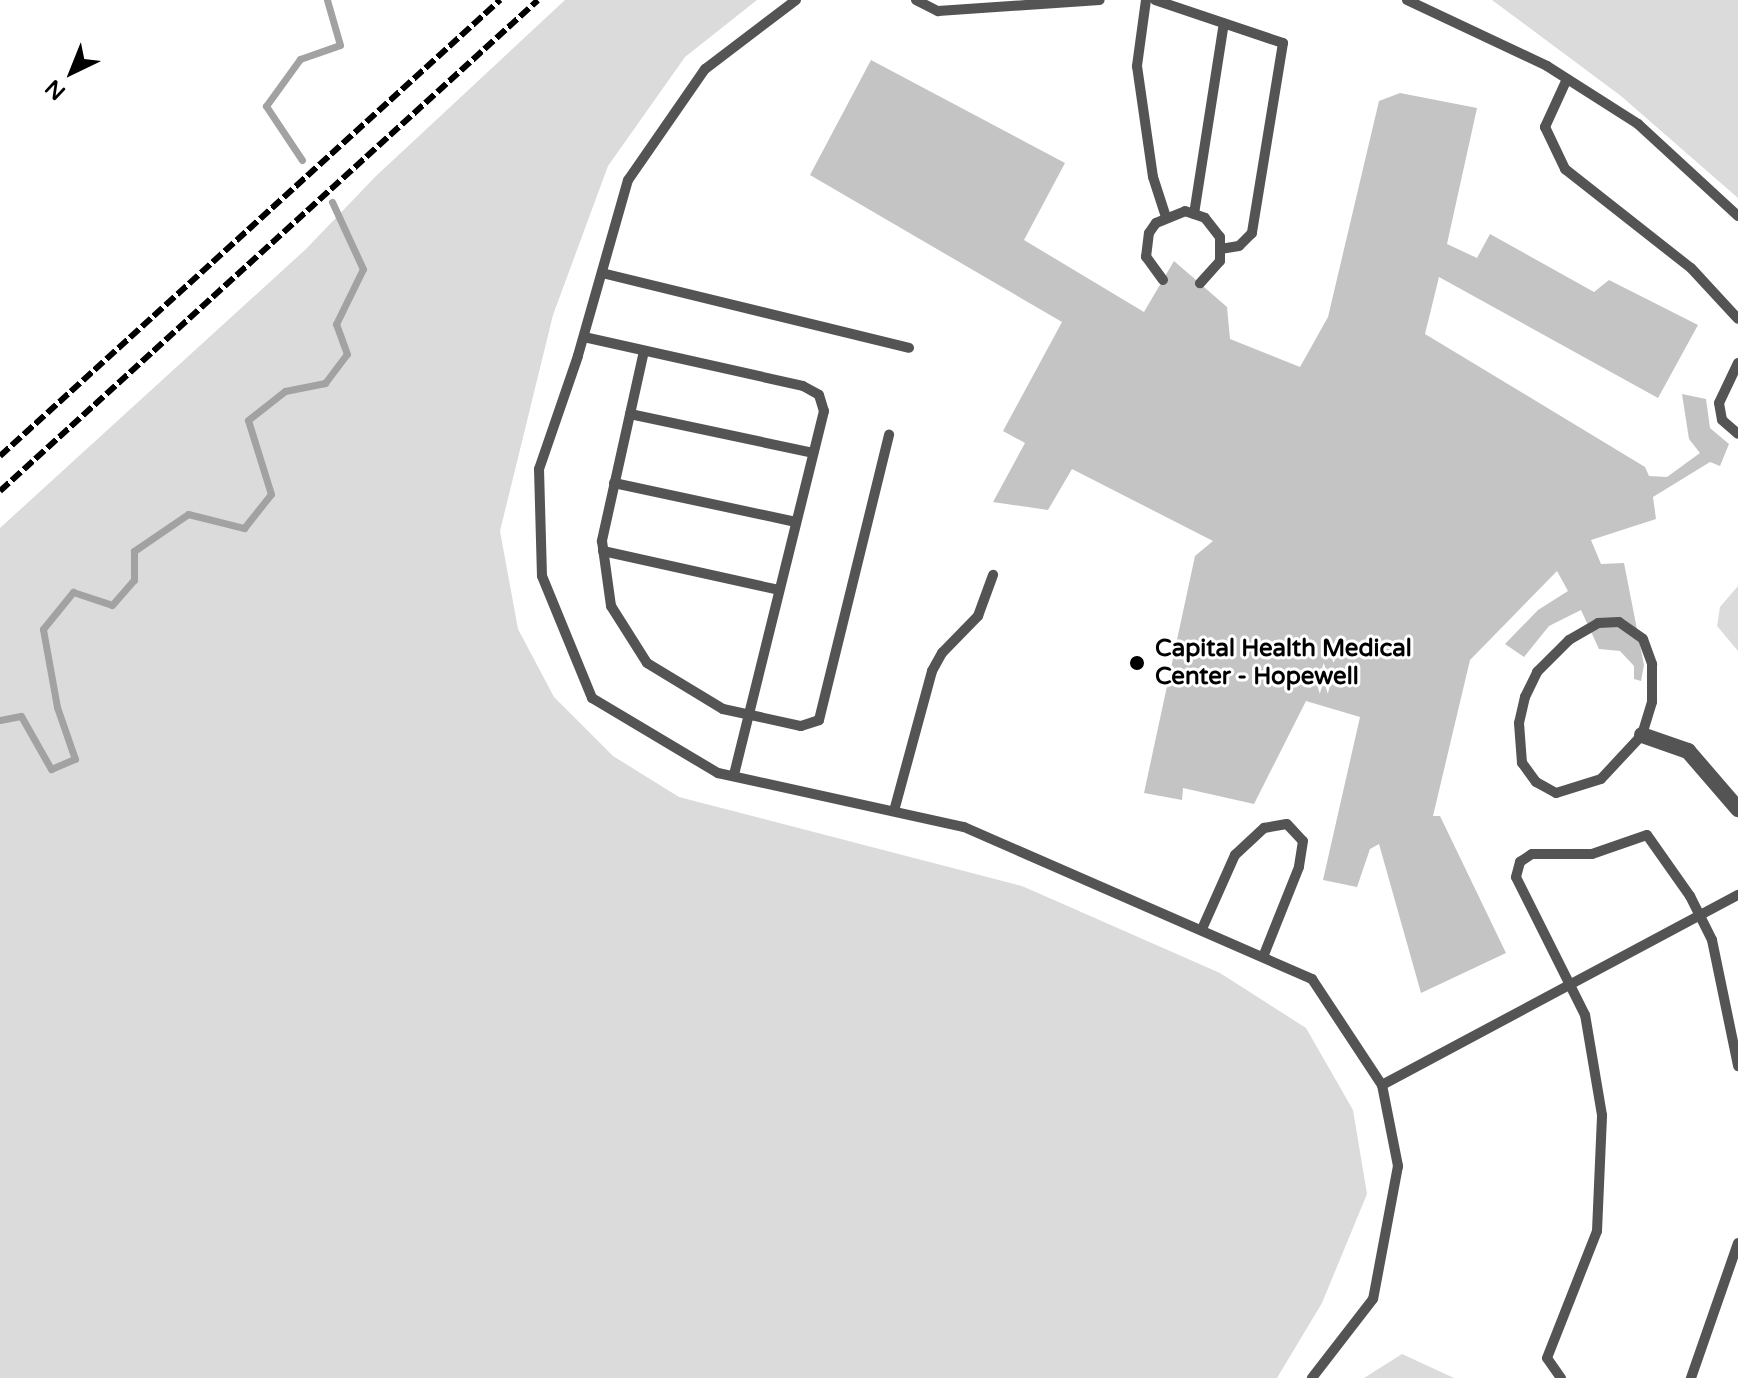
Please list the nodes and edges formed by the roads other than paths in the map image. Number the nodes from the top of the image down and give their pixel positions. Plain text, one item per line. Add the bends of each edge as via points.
1 (796, 0) edge
2 (916, 0) edge
3 (1100, 0) edge
4 (1146, 0) edge
5 (1155, 0) edge
6 (1414, 1) edge
7 (1224, 23) junction
8 (1567, 79) junction
9 (1194, 214) junction
10 (1738, 216) edge
11 (1166, 217) junction
12 (1220, 249) junction
13 (602, 273) junction
14 (1163, 280) dead end
15 (1200, 283) dead end
16 (1738, 319) edge
17 (584, 337) junction
18 (909, 348) dead end
19 (644, 351) junction
20 (1738, 363) edge
21 (630, 414) junction
22 (889, 434) dead end
23 (1738, 434) edge
24 (813, 453) junction
25 (614, 483) junction
26 (796, 522) junction
27 (603, 551) junction
28 (993, 575) dead end
29 (779, 590) junction
30 (748, 715) junction
31 (1642, 735) junction
32 (734, 776) junction
33 (1738, 809) edge
34 (894, 811) junction
35 (1738, 895) edge
36 (1701, 915) junction
37 (1202, 929) junction
38 (1263, 957) junction
39 (1573, 985) junction
40 (1738, 1066) edge
41 (1382, 1085) junction
42 (1738, 1243) edge
43 (1312, 1378) edge
44 (1561, 1378) edge
45 (1691, 1378) edge

1 - 13 lane via 705,69 628,180
2 - 3 lane via 938,11
4 - 11 lane via 1138,82 1153,177
5 - 7 lane
6 - 8 lane
7 - 9 lane
7 - 12 lane via 1283,43 1252,233 1239,246
8 - 10 lane via 1638,124
8 - 16 lane via 1545,127 1565,169 1691,268
9 - 11 lane
9 - 12 lane via 1214,226
11 - 14 lane via 1156,223 1145,245 1151,269
12 - 15 lane via 1214,272
13 - 17 lane
13 - 18 lane
17 - 19 lane
17 - 32 lane via 539,469 542,576 592,698 718,773
19 - 21 lane
19 - 24 lane via 803,386 819,395 824,411
20 - 23 lane via 1719,403 1722,420
21 - 24 lane
21 - 25 lane
22 - 30 lane via 819,720 801,726
24 - 26 lane
25 - 26 lane
25 - 27 lane
26 - 29 lane
27 - 29 lane
27 - 30 lane via 611,606 647,663 723,709
28 - 34 lane via 978,616 932,671
29 - 30 lane
30 - 32 lane
31 - 31 lane via 1652,702 1652,664 1643,639 1619,622 1598,623 1554,653 1537,672 1519,723 1522,763 1536,782 1556,793 1576,791 1601,779
31 - 33 street via 1688,751
32 - 34 lane
34 - 37 lane via 964,827
35 - 36 lane
36 - 39 lane
36 - 39 lane via 1647,835 1592,854 1532,854 1520,862 1516,877
36 - 40 lane via 1712,940
37 - 38 lane
37 - 38 lane via 1235,855 1264,828 1287,824 1303,841 1299,867
38 - 41 lane via 1312,979
39 - 41 lane
39 - 44 lane via 1585,1015 1602,1115 1597,1231 1547,1358
41 - 43 lane via 1398,1166 1373,1299
42 - 45 lane

